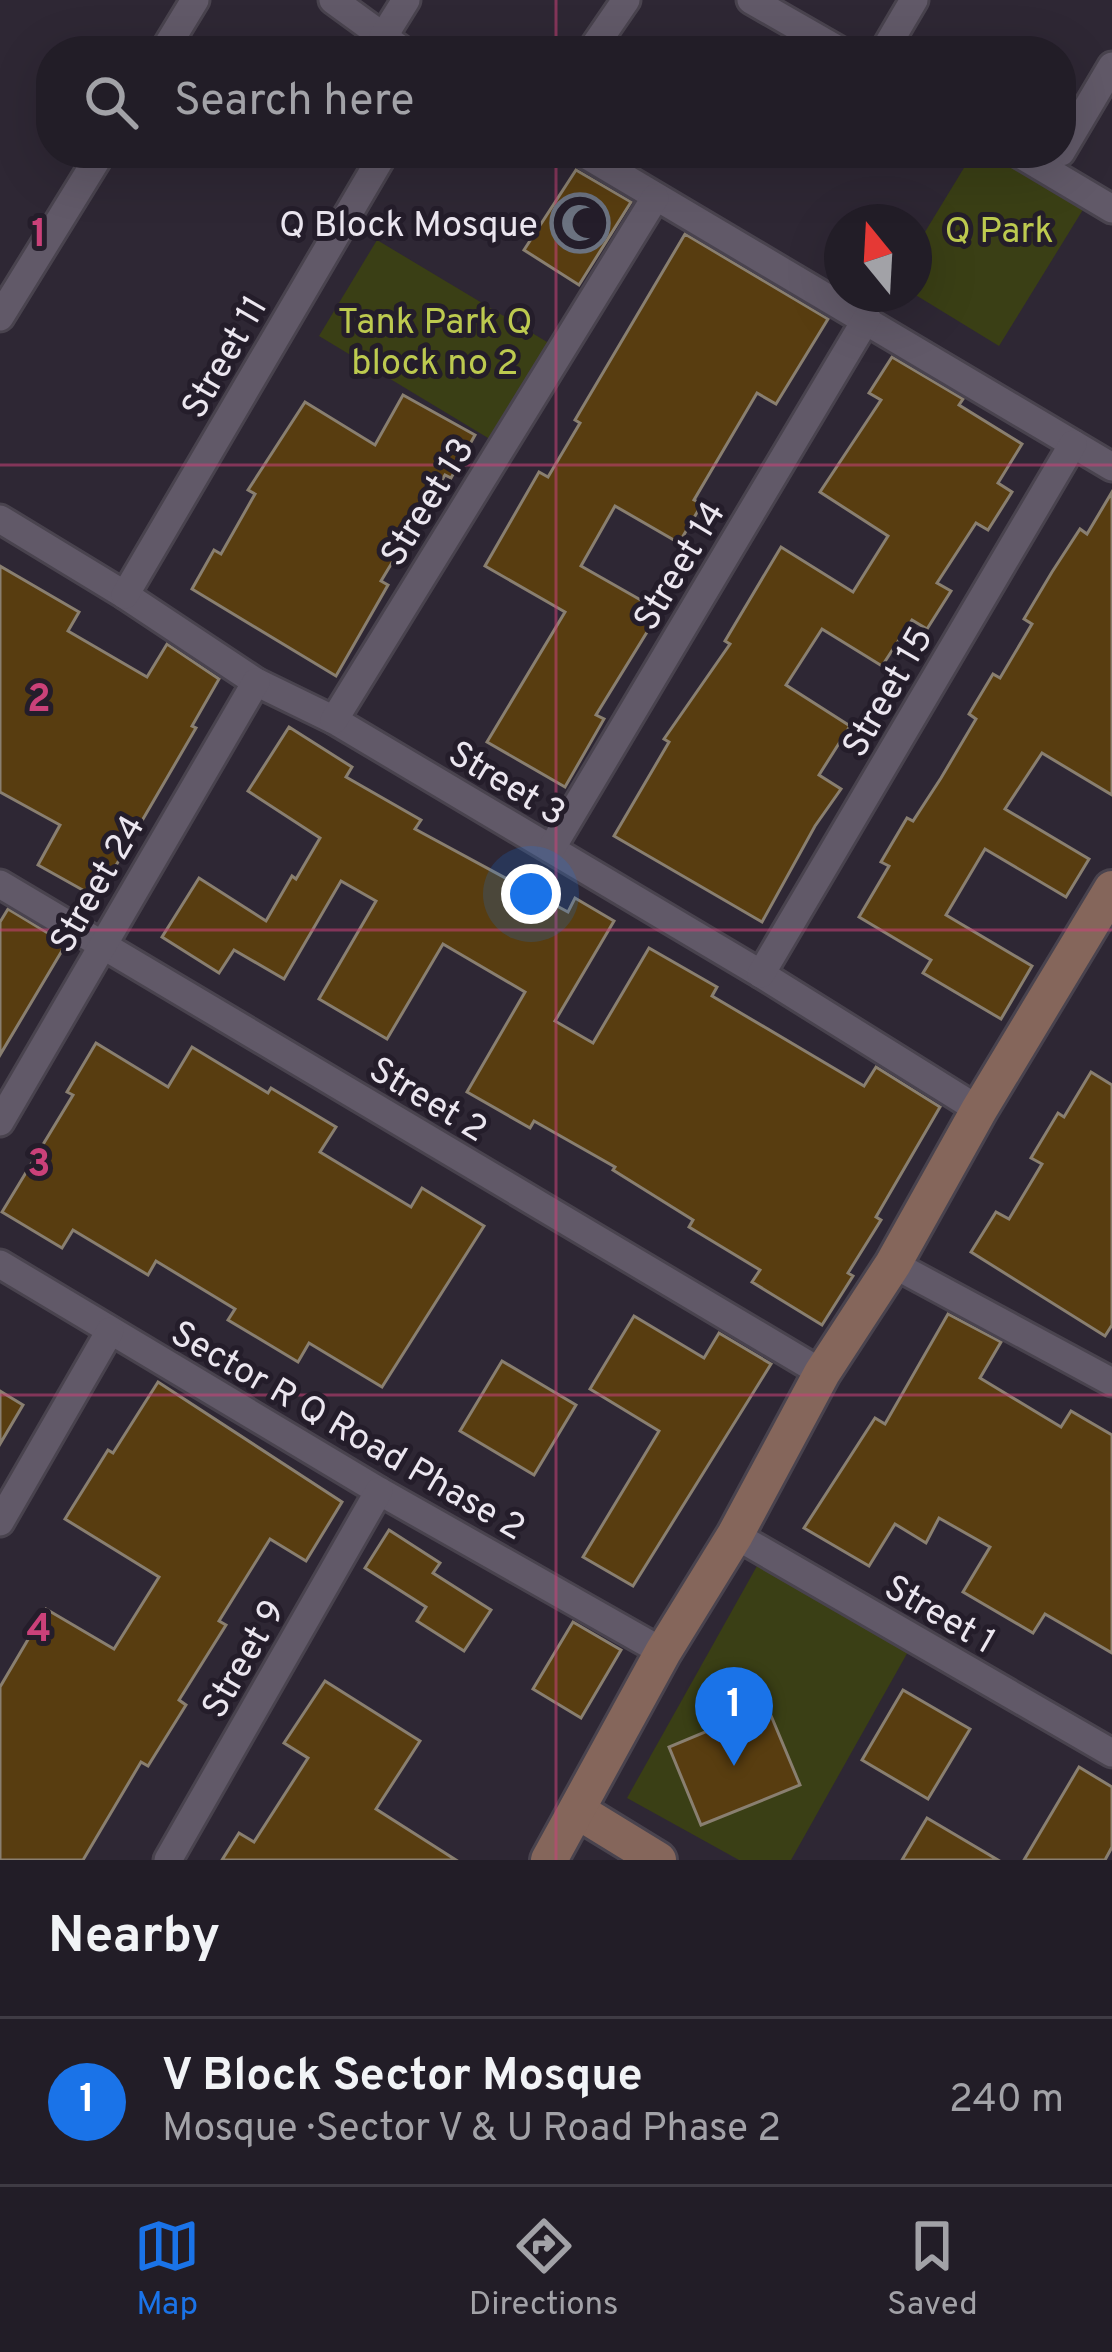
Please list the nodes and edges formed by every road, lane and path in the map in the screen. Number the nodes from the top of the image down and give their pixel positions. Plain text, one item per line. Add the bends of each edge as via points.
1 (195, 0) edge
2 (333, 0) edge
3 (406, 0) edge
4 (626, 0) edge
5 (751, 0) edge
6 (914, 0) edge
7 (173, 36) edge
8 (382, 36) edge
9 (395, 36) edge
10 (601, 36) edge
11 (815, 36) edge
12 (893, 36) edge
13 (1112, 66) edge
14 (1076, 127) edge
15 (92, 168) edge
16 (374, 168) edge
17 (607, 168) edge
18 (1067, 168) edge
19 (655, 198) junction
20 (1112, 209) edge
21 (0, 317) edge
22 (866, 318) junction
23 (1073, 444) junction
24 (1112, 467) edge
25 (0, 519) edge
26 (125, 595) junction
27 (256, 682) junction
28 (334, 720) junction
29 (551, 849) junction
30 (0, 884) edge
31 (1112, 889) edge
32 (100, 945) junction
33 (761, 974) junction
34 (979, 1110) junction
35 (0, 1122) edge
36 (0, 1264) edge
37 (893, 1264) junction
38 (110, 1331) junction
39 (822, 1373) junction
40 (1112, 1382) edge
41 (379, 1491) junction
42 (0, 1522) edge
43 (735, 1535) junction
44 (664, 1652) junction
45 (1112, 1753) edge
46 (578, 1811) junction
47 (168, 1860) edge
48 (549, 1860) edge
49 (658, 1860) edge

1 - 7 street
2 - 8 street
3 - 9 street
4 - 10 street
5 - 11 street
6 - 12 street
13 - 14 street
15 - 21 street
16 - 26 street, Street 11
17 - 19 street
18 - 20 street
19 - 22 street
19 - 28 street, Street 13
22 - 23 street
22 - 29 street, Street 14
23 - 24 street
23 - 33 street, Street 15
25 - 26 street, Street 3
26 - 27 street, Street 3
27 - 28 street, Street 3
27 - 32 street, Street 24
28 - 29 street, Street 3
29 - 33 street, Street 3
30 - 32 street, Street 2
31 - 34 street
32 - 35 street, Street 24
32 - 39 street, Street 2
33 - 34 street, Street 3
34 - 37 street
36 - 38 street, Sector R Q Road Phase 2
37 - 39 street
37 - 40 street
38 - 41 street, Sector R Q Road Phase 2
38 - 42 street
39 - 43 street
41 - 44 street, Sector R Q Road Phase 2
41 - 47 street, Street 9
43 - 44 street
43 - 45 street, Street 1
44 - 46 street
46 - 48 street
46 - 49 street

